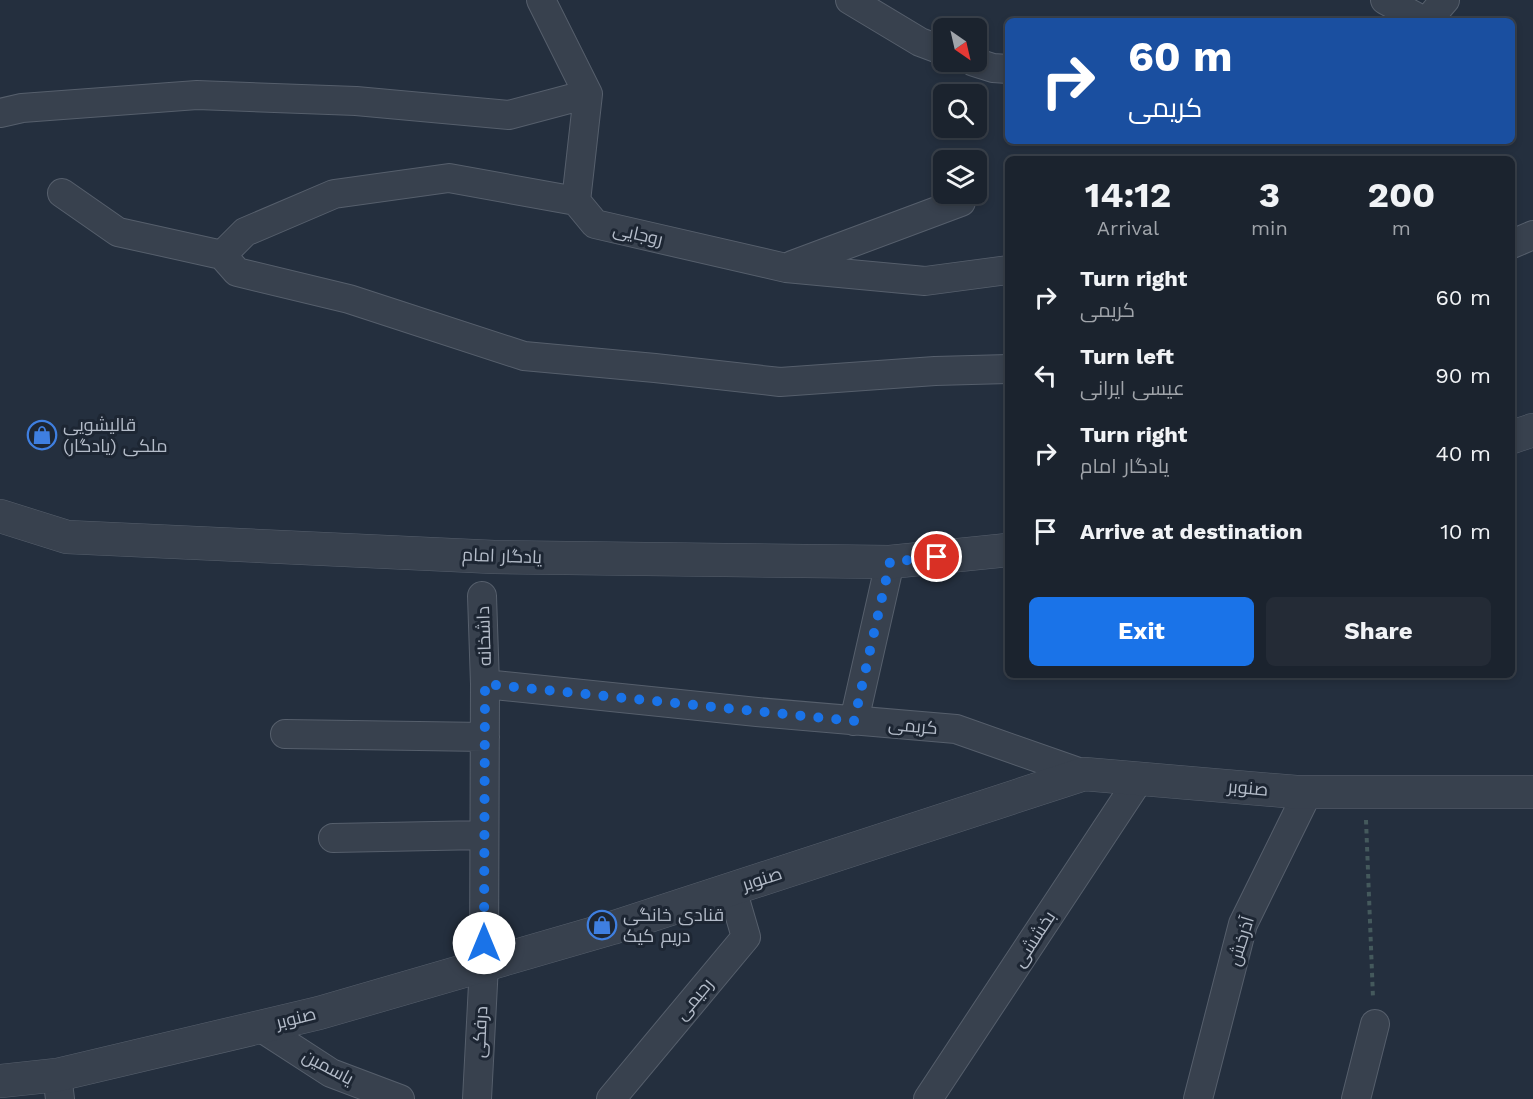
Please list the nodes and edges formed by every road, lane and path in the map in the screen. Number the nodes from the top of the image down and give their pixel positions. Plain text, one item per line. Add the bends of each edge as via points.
1 (541, 0) edge
2 (850, 0) edge
3 (1385, 0) edge
4 (1445, 0) edge
5 (1420, 18) edge
6 (1429, 18) edge
7 (933, 47) edge
8 (987, 66) edge
9 (1005, 69) edge
10 (588, 94) junction
11 (0, 113) edge
12 (62, 193) dead end
13 (576, 201) junction
14 (956, 204) edge
15 (1533, 235) edge
16 (1515, 243) edge
17 (222, 255) junction
18 (786, 268) junction
19 (1005, 270) edge
20 (1005, 369) edge
21 (1533, 430) edge
22 (1515, 436) edge
23 (0, 516) edge
24 (1005, 550) edge
25 (890, 562) junction
26 (482, 596) dead end
27 (485, 684) junction
28 (854, 721) junction
29 (285, 734) dead end
30 (485, 736) junction
31 (1084, 774) junction
32 (1140, 778) junction
33 (1308, 792) junction
34 (1365, 792) junction
35 (1533, 792) edge
36 (484, 835) junction
37 (333, 838) dead end
38 (732, 889) junction
39 (484, 965) junction
40 (1375, 1024) joint
41 (260, 1026) junction
42 (0, 1081) edge
43 (58, 1087) edge
44 (400, 1099) edge
45 (477, 1099) edge
46 (611, 1099) edge
47 (928, 1099) edge
48 (1198, 1099) edge
49 (1356, 1099) edge

1 - 10 street
2 - 7 street
3 - 5 street
4 - 6 street
8 - 9 street
10 - 11 street via 509,115 356,101 197,95
10 - 13 street
12 - 17 street via 118,232
13 - 17 street via 449,178 334,194 245,232
13 - 18 street, روجایی via 595,224
14 - 18 street
15 - 16 street
17 - 20 street via 237,272 349,299 524,356 780,382
18 - 19 street, روجایی via 925,281
21 - 22 street
23 - 25 street, یادگار امام via 67,537 494,557
24 - 25 street, یادگار امام
25 - 28 street
26 - 27 street, داشخانه
27 - 28 street, کریمی
27 - 30 street, داشخانه
28 - 31 street, کریمی via 956,729
29 - 30 street
30 - 36 street, داشخانه
31 - 32 street, صنوبر
31 - 38 street, صنوبر
32 - 33 street, صنوبر
32 - 47 street, بخششی
33 - 34 street, صنوبر
33 - 48 street, آذرخش via 1243,924
34 - 35 street, صنوبر
34 - 40 path
36 - 37 street
36 - 39 street, داشخانه
38 - 39 street, صنوبر
38 - 46 street, رحیمی via 746,937
39 - 41 street, صنوبر
39 - 45 street, درفکی
40 - 49 street
41 - 43 street, صنوبر
41 - 44 street, یاسمین via 331,1073
42 - 43 street, صنوبر

